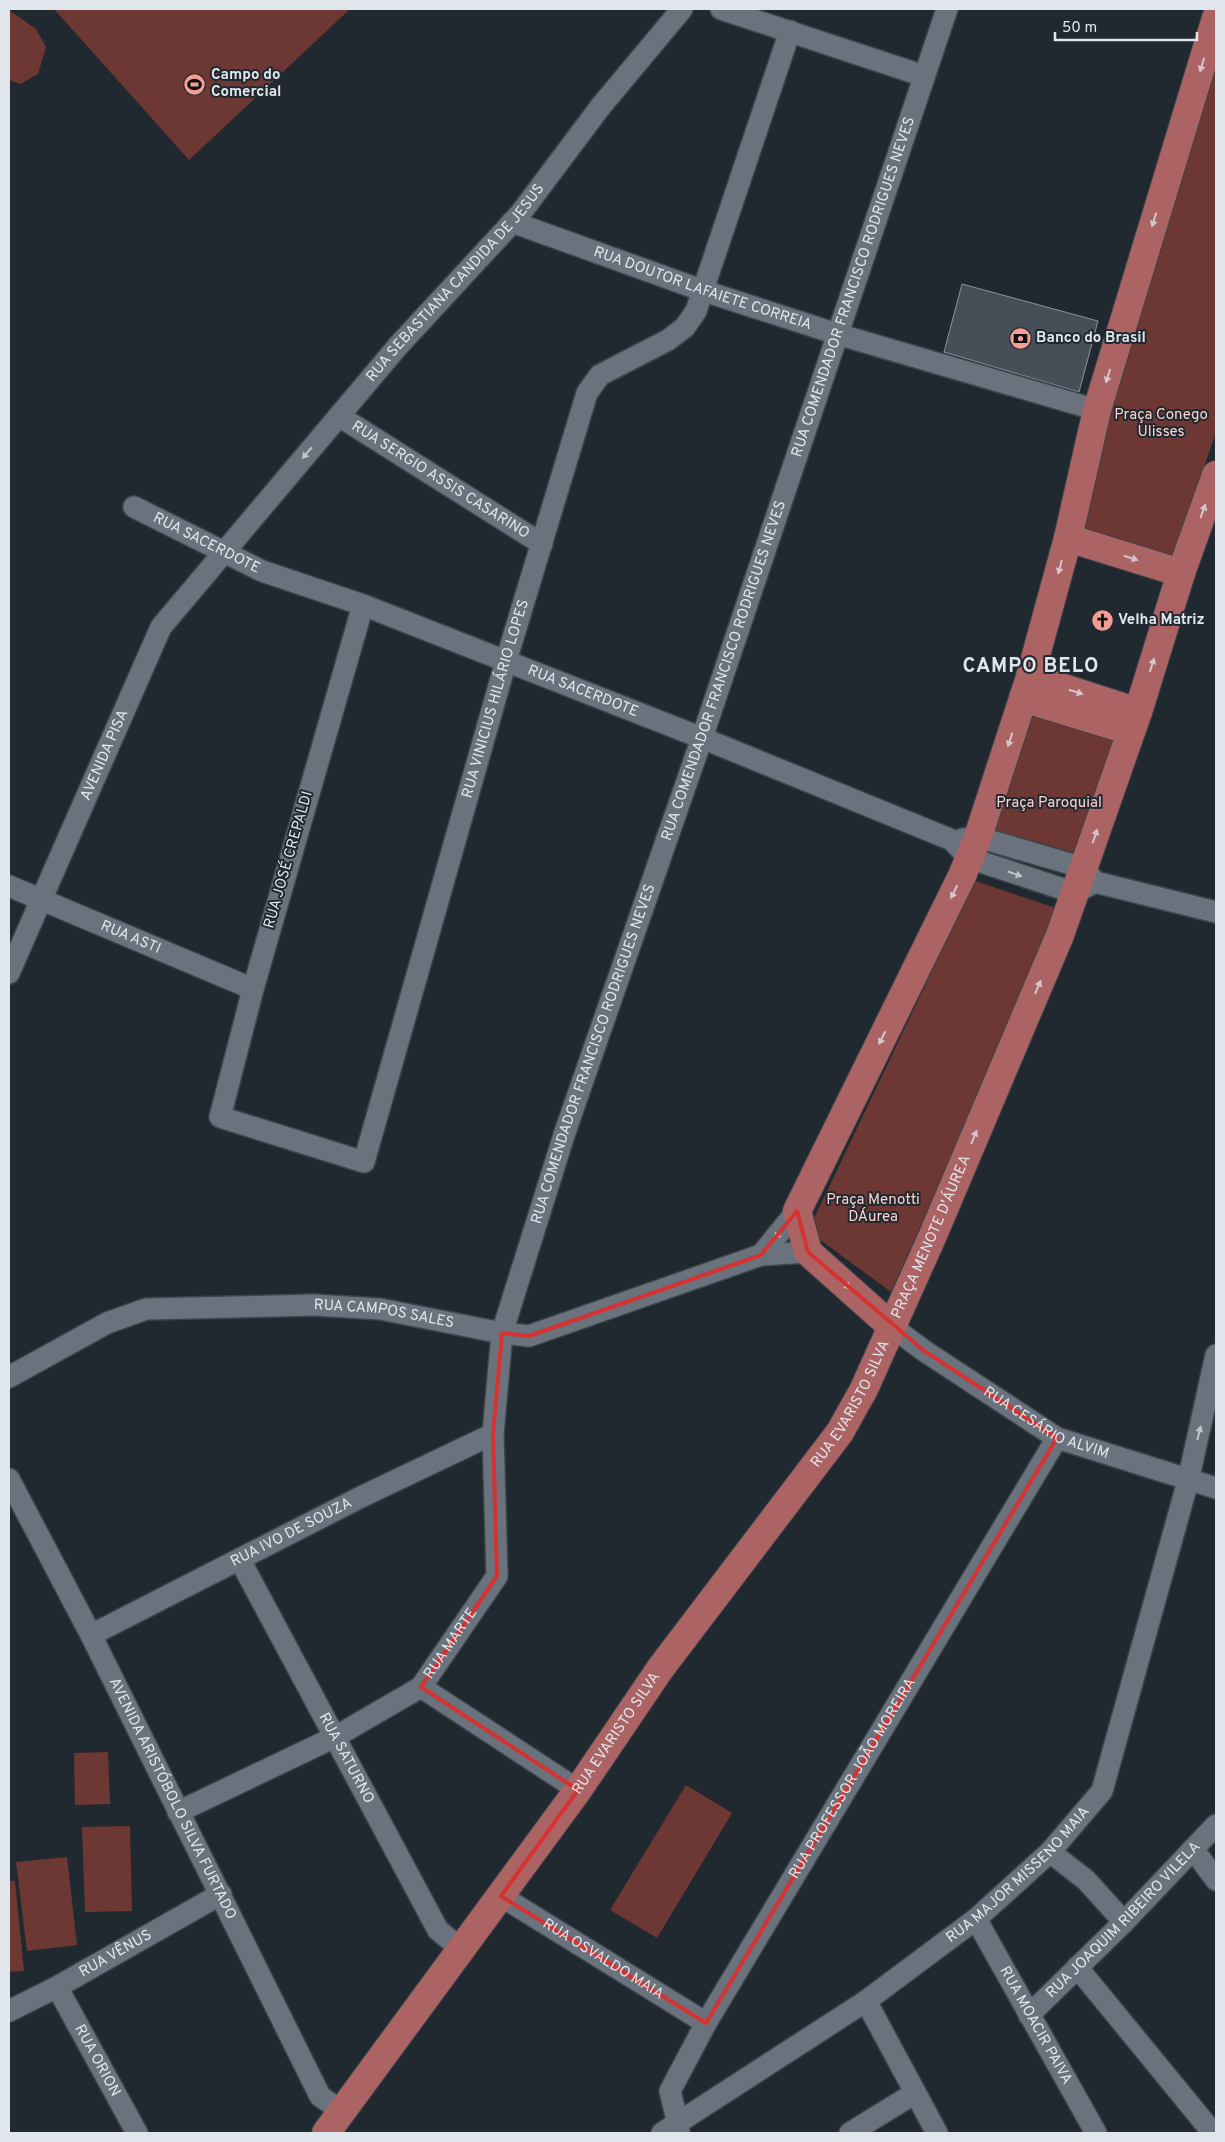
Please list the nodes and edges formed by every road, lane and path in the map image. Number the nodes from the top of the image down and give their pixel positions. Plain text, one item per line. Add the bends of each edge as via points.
1 (682, 9) edge
2 (722, 9) edge
3 (946, 9) edge
4 (1216, 18) edge
5 (790, 31) junction
6 (924, 76) junction
7 (512, 222) junction
8 (704, 291) junction
9 (837, 334) junction
10 (1097, 410) junction
11 (338, 416) junction
12 (1216, 475) edge
13 (134, 507) dead end
14 (1070, 529) junction
15 (542, 544) junction
16 (223, 552) junction
17 (1181, 573) junction
18 (363, 605) junction
19 (506, 661) junction
20 (1027, 688) junction
21 (1134, 721) junction
22 (702, 738) junction
23 (966, 845) junction
24 (1085, 881) junction
25 (9, 886) edge
26 (42, 901) junction
27 (1216, 912) edge
28 (9, 973) edge
29 (253, 989) junction
30 (220, 1117) joint
31 (797, 1210) junction
32 (808, 1252) junction
33 (761, 1255) junction
34 (892, 1326) junction
35 (502, 1333) junction
36 (1216, 1355) edge
37 (9, 1377) edge
38 (492, 1434) junction
39 (1057, 1438) junction
40 (9, 1479) edge
41 (1188, 1481) junction
42 (1216, 1488) edge
43 (240, 1560) junction
44 (91, 1635) junction
45 (421, 1687) junction
46 (335, 1738) junction
47 (578, 1790) junction
48 (178, 1812) junction
49 (1216, 1825) edge
50 (1194, 1849) junction
51 (1050, 1852) junction
52 (1216, 1880) edge
53 (221, 1894) junction
54 (501, 1896) junction
55 (976, 1919) junction
56 (1124, 1922) junction
57 (462, 1950) junction
58 (1077, 1967) junction
59 (57, 1987) junction
60 (866, 2001) junction
61 (9, 2011) edge
62 (1029, 2015) junction
63 (706, 2024) junction
64 (915, 2093) junction
65 (341, 2111) junction
66 (673, 2130) edge
67 (137, 2133) edge
68 (326, 2133) edge
69 (850, 2133) edge
70 (937, 2133) edge
71 (1096, 2133) edge
72 (1213, 2133) edge

1 - 7 street, RUA SEBASTIANA CANDIDA DE JESUS via 601,106
2 - 5 street
3 - 6 street, RUA COMENDADOR FRANCISCO RODRIGUES NEVES
4 -> 10 main road
5 - 6 street
5 - 8 street, RUA VINICIUS HILÁRIO LOPES
6 - 9 street, RUA COMENDADOR FRANCISCO RODRIGUES NEVES
7 - 8 street, RUA DOUTOR LAFAIETE CORREIA
7 - 11 street, RUA SEBASTIANA CANDIDA DE JESUS
8 - 9 street, RUA DOUTOR LAFAIETE CORREIA
8 - 15 street, RUA VINICIUS HILÁRIO LOPES via 685,327 668,340 600,375 587,393
9 - 10 street, RUA DOUTOR LAFAIETE CORREIA
9 - 22 street, RUA COMENDADOR FRANCISCO RODRIGUES NEVES
10 - 14 main road
11 - 15 street, RUA SERGIO ASSIS CASARINO
11 -> 16 street, RUA SEBASTIANA CANDIDA DE JESUS
17 -> 12 main road
13 - 16 street, RUA SACERDOTE
14 -> 17 main road
14 -> 20 main road
15 - 19 street, RUA VINICIUS HILÁRIO LOPES
16 - 18 street, RUA SACERDOTE via 262,571
16 - 26 street, AVENIDA PISA via 161,627
21 -> 17 main road
18 - 19 street, RUA SACERDOTE
18 - 29 street, RUA JOSÉ CREPALDI
19 - 22 street, RUA SACERDOTE
19 - 30 street, RUA VINICIUS HILÁRIO LOPES via 364,1162
20 - 21 main road
20 -> 23 main road
24 -> 21 main road, PRAÇA MENOTE D'ÁUREA
22 - 23 street, RUA SACERDOTE
22 - 35 street, RUA COMENDADOR FRANCISCO RODRIGUES NEVES via 566,1132
23 - 24 street
23 -> 31 main road via 962,876
24 - 27 street
34 -> 24 main road, PRAÇA MENOTE D'ÁUREA
25 - 26 street, RUA ASTI
26 - 28 street, AVENIDA PISA
26 - 29 street, RUA ASTI
29 - 30 street, RUA JOSÉ CREPALDI
31 - 32 main road
31 -> 33 street
32 - 33 street, RUA CAMPOS SALES
32 -> 34 main road, PRAÇA MENOTE D'ÁUREA
33 - 35 street, RUA CAMPOS SALES via 528,1336
34 - 39 street, RUA CESÁRIO ALVIM
34 - 47 main road, RUA EVARISTO SILVA via 864,1389 840,1432 660,1669
35 - 37 street, RUA CAMPOS SALES via 380,1309 314,1305 146,1309 107,1323
35 - 38 street, RUA MARTE
41 -> 36 street, RUA MAJOR MISSENO MAIA
38 - 43 street, RUA IVO DE SOUZA via 361,1496
38 - 45 street, RUA MARTE via 497,1576
39 - 41 street, RUA CESÁRIO ALVIM
39 - 63 street, RUA PROFESSOR JOÃO MOREIRA
40 - 44 street, AVENIDA ARISTÓBOLO SILVA FURTADO
41 - 42 street, RUA CESÁRIO ALVIM
41 - 51 street, RUA MAJOR MISSENO MAIA via 1102,1790
43 - 44 street, RUA IVO DE SOUZA
43 - 46 street, RUA SATURNO
44 - 48 street, AVENIDA ARISTÓBOLO SILVA FURTADO
45 - 46 street, RUA MARTE
45 - 47 street
46 - 48 street, RUA MARTE
46 - 57 street, RUA SATURNO via 438,1930
47 - 54 main road, RUA EVARISTO SILVA
48 - 53 street, AVENIDA ARISTÓBOLO SILVA FURTADO
49 - 50 street, RUA JOAQUIM RIBEIRO VILELA
50 - 52 street
50 - 56 street, RUA JOAQUIM RIBEIRO VILELA
51 - 55 street, RUA MAJOR MISSENO MAIA
51 - 56 street via 1086,1880
53 - 59 street, RUA VÊNUS
53 - 65 street, AVENIDA ARISTÓBOLO SILVA FURTADO via 320,2096
54 - 57 main road, RUA EVARISTO SILVA
54 - 63 street, RUA OSVALDO MAIA
55 - 60 street, RUA MAJOR MISSENO MAIA
55 - 62 street, RUA MOACIR PAIVA
56 - 58 street, RUA JOAQUIM RIBEIRO VILELA
57 - 65 main road, RUA EVARISTO SILVA
58 - 62 street, RUA JOAQUIM RIBEIRO VILELA
58 - 72 street
59 - 61 street, RUA VÊNUS
59 - 67 street, RUA ORION
60 - 64 street
60 - 66 street, RUA MAJOR MISSENO MAIA
62 - 71 street, RUA MOACIR PAIVA
63 - 66 street, RUA PROFESSOR JOÃO MOREIRA via 670,2091
64 - 69 street
64 - 70 street
65 - 68 main road, RUA EVARISTO SILVA

